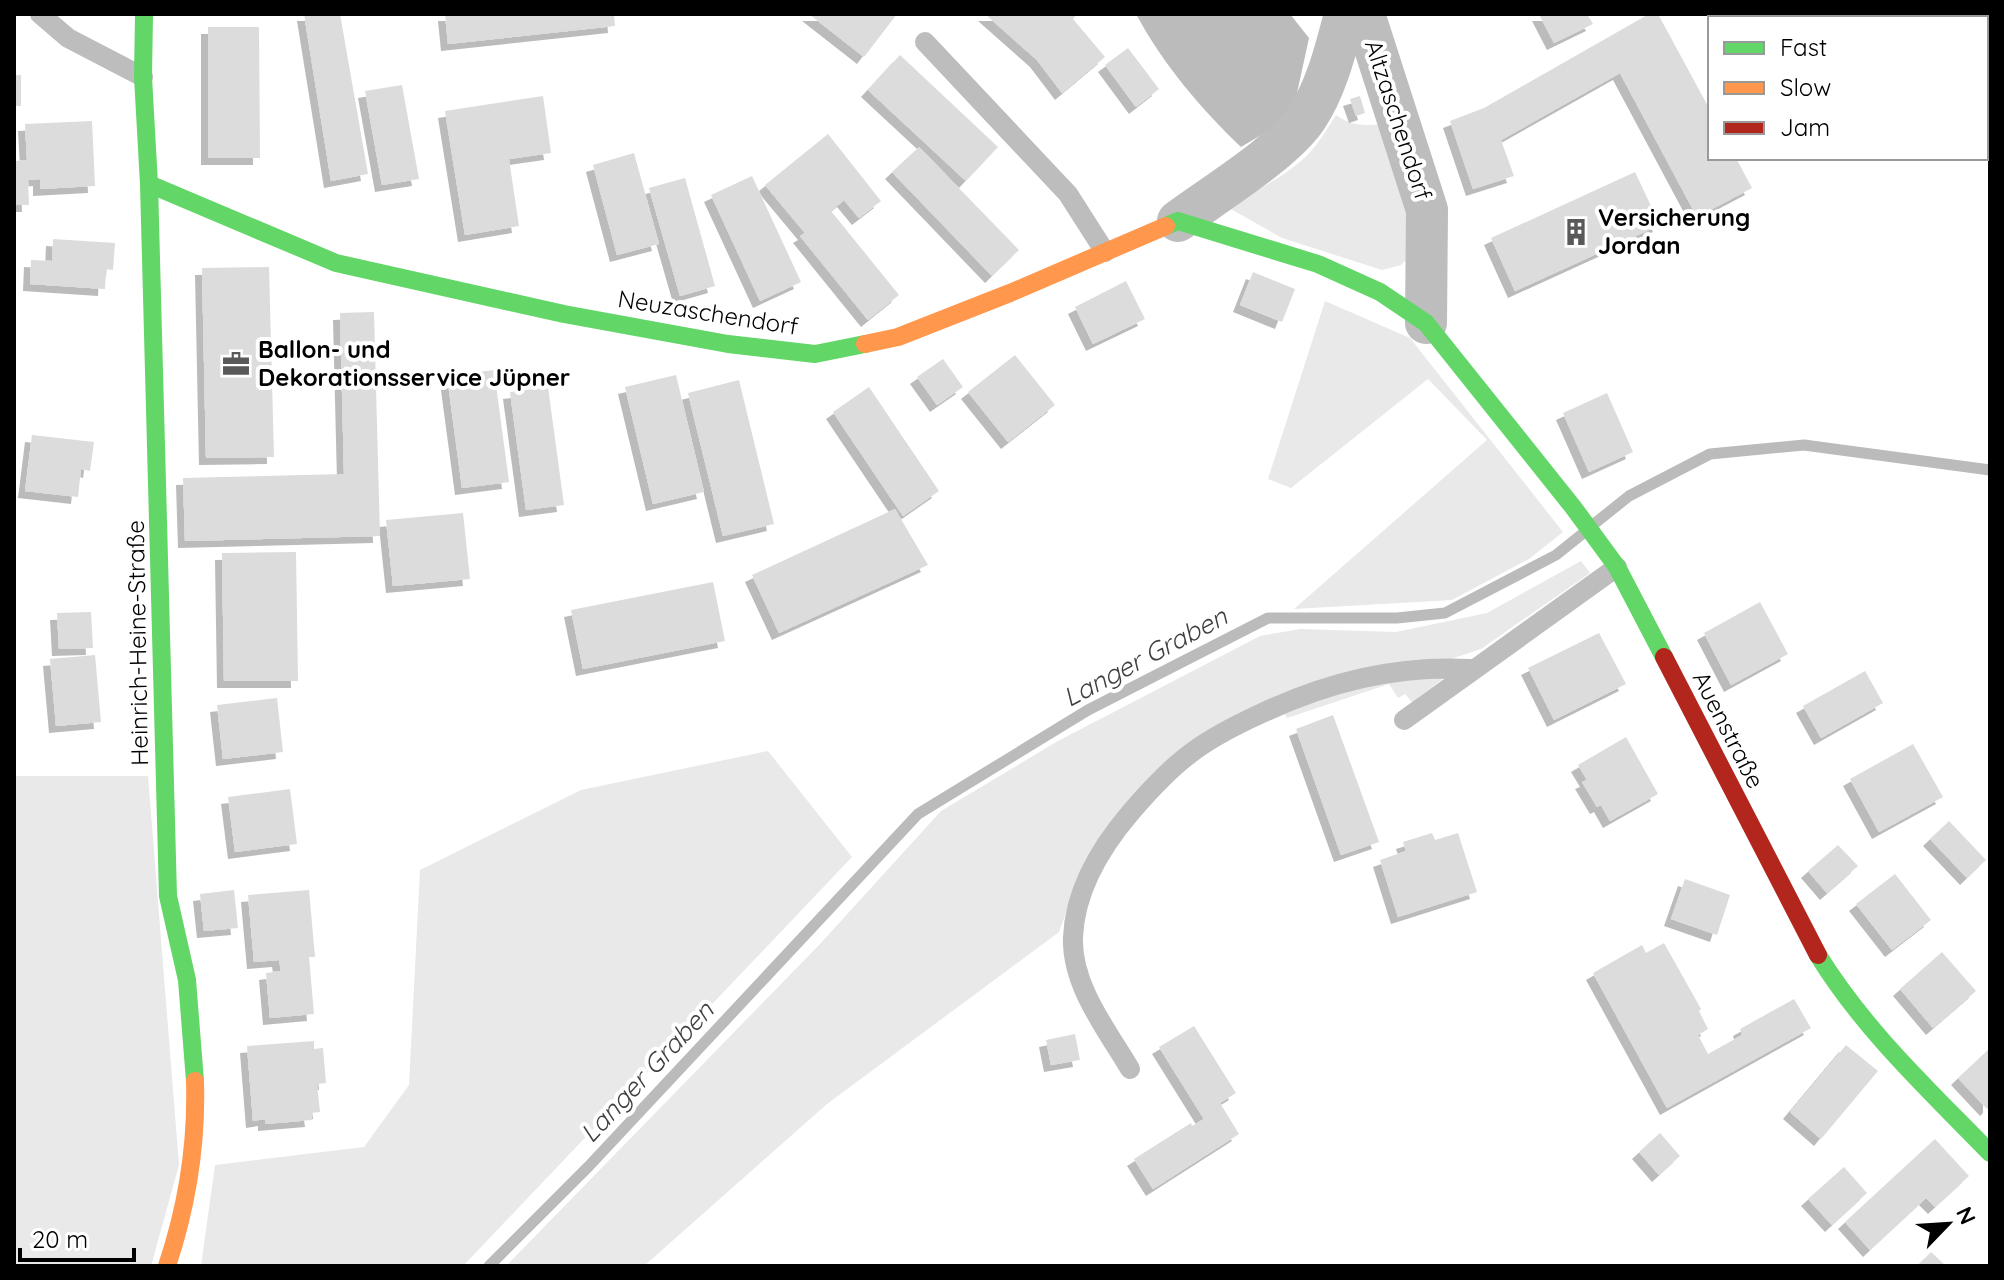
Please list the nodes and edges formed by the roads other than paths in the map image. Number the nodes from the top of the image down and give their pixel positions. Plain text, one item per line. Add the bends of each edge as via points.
1 (40, 14) edge
2 (144, 14) edge
3 (1345, 14) edge
4 (1364, 14) edge
5 (925, 42) dead end
6 (143, 77) junction
7 (149, 184) junction
8 (1178, 221) junction
9 (1105, 252) junction
10 (1426, 323) junction
11 (1617, 567) junction
12 (1471, 669) junction
13 (1404, 720) dead end
14 (1130, 1069) dead end
15 (1990, 1153) edge
16 (167, 1266) edge

1 - 6 lane via 68,38
2 - 6 street, Heinrich-Heine-Straße
3 - 8 street, Altzaschendorf via 1334,59 1307,117 1283,144
4 - 10 street, Altzaschendorf via 1427,210
5 - 9 lane via 1068,194
6 - 7 street, Heinrich-Heine-Straße
7 - 9 street, Neuzaschendorf via 336,263 579,316 815,354 898,337
7 - 16 street, Heinrich-Heine-Straße via 168,896 187,980 196,1074 191,1175
8 - 9 street, Neuzaschendorf
8 - 10 street via 1318,264 1380,292
10 - 11 street, Auenstraße
11 - 12 lane
11 - 15 street, Auenstraße via 1836,984 1879,1039
12 - 13 lane
12 - 14 lane via 1390,671 1281,704 1192,752 1157,782 1112,834 1093,865 1078,908 1075,965

